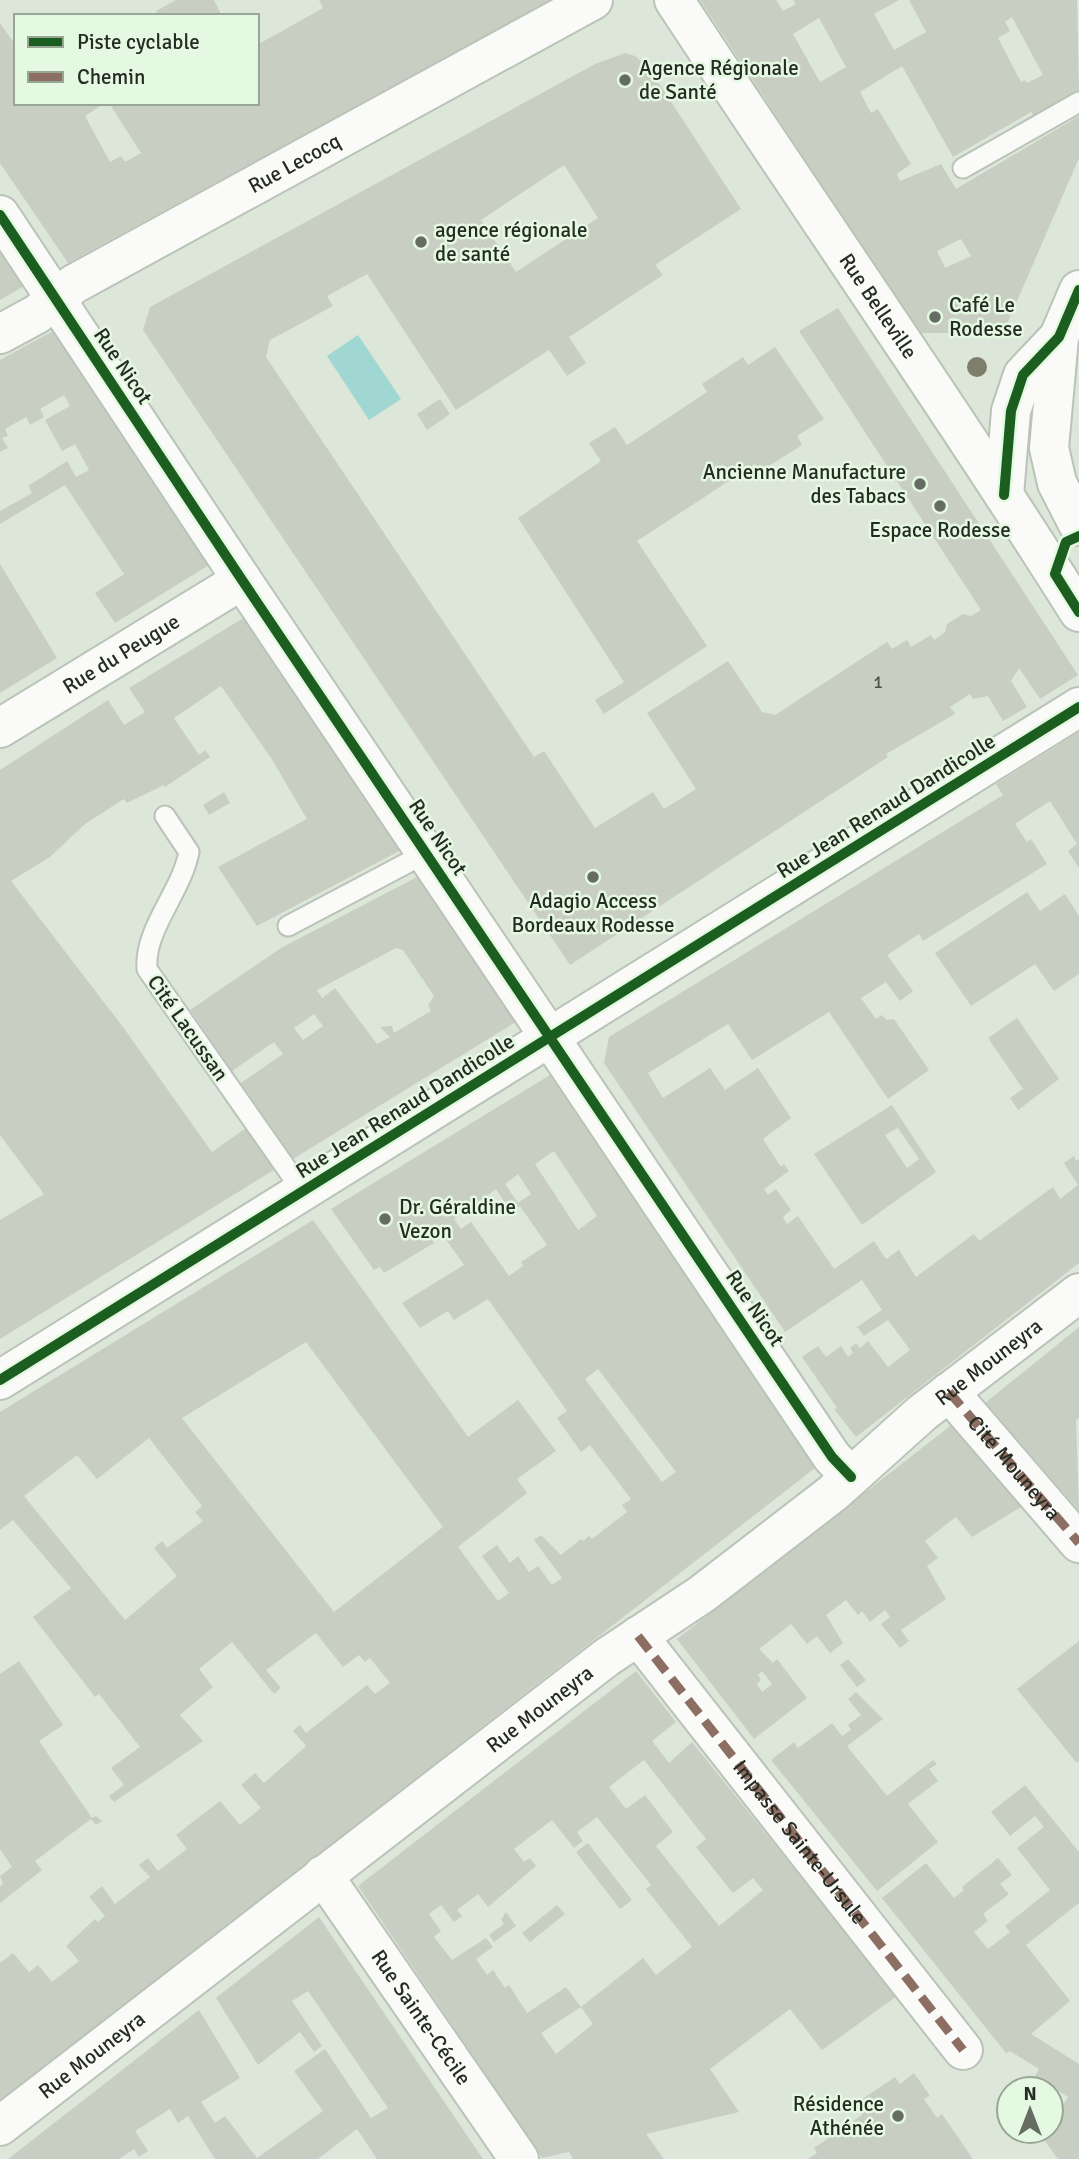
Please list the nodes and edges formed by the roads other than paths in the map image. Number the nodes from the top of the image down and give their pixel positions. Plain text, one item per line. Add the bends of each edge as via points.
1 (593, 0) edge
2 (674, 0) edge
3 (1079, 102) edge
4 (963, 168) dead end
5 (0, 215) edge
6 (1079, 290) edge
7 (57, 300) junction
8 (0, 334) edge
9 (1059, 337) junction
10 (1012, 507) junction
11 (1079, 526) edge
12 (1079, 536) edge
13 (242, 580) junction
14 (1079, 612) edge
15 (1079, 707) edge
16 (0, 728) edge
17 (165, 816) dead end
18 (426, 853) junction
19 (288, 926) dead end
20 (551, 1038) junction
21 (303, 1192) junction
22 (1079, 1293) edge
23 (0, 1380) edge
24 (949, 1392) junction
25 (851, 1477) junction
26 (1079, 1544) edge
27 (638, 1636) junction
28 (323, 1875) junction
29 (963, 2050) dead end
30 (0, 2126) edge
31 (519, 2159) edge

1 - 7 street, Rue Lecocq via 74,284
2 - 10 street, Rue Belleville
3 - 4 lane
5 - 7 street, Rue Nicot
6 - 9 street
7 - 8 street, Rue Lecocq
7 - 13 street, Rue Nicot
9 - 10 street via 1023,375 1011,411
9 - 11 street via 1049,447 1057,483
10 - 12 street via 1053,540 1066,542
10 - 14 street, Rue Belleville
13 - 16 street, Rue du Peugue
13 - 18 street, Rue Nicot
15 - 20 street, Rue Jean Renaud Dandicolle
17 - 21 lane, Cité Lacussan via 189,852 186,868 146,953 147,970
18 - 19 lane
18 - 20 street, Rue Nicot
20 - 21 street, Rue Jean Renaud Dandicolle
20 - 25 street, Rue Nicot via 832,1457
21 - 23 street, Rue Jean Renaud Dandicolle
22 - 24 street, Rue Mouneyra
24 - 25 street, Rue Mouneyra
24 - 26 street, Cité Mouneyra
25 - 27 street, Rue Mouneyra via 702,1594
27 - 28 street, Rue Mouneyra
27 - 29 street, Impasse Sainte-Ursule
28 - 30 street, Rue Mouneyra
28 - 31 street, Rue Sainte-Cécile

